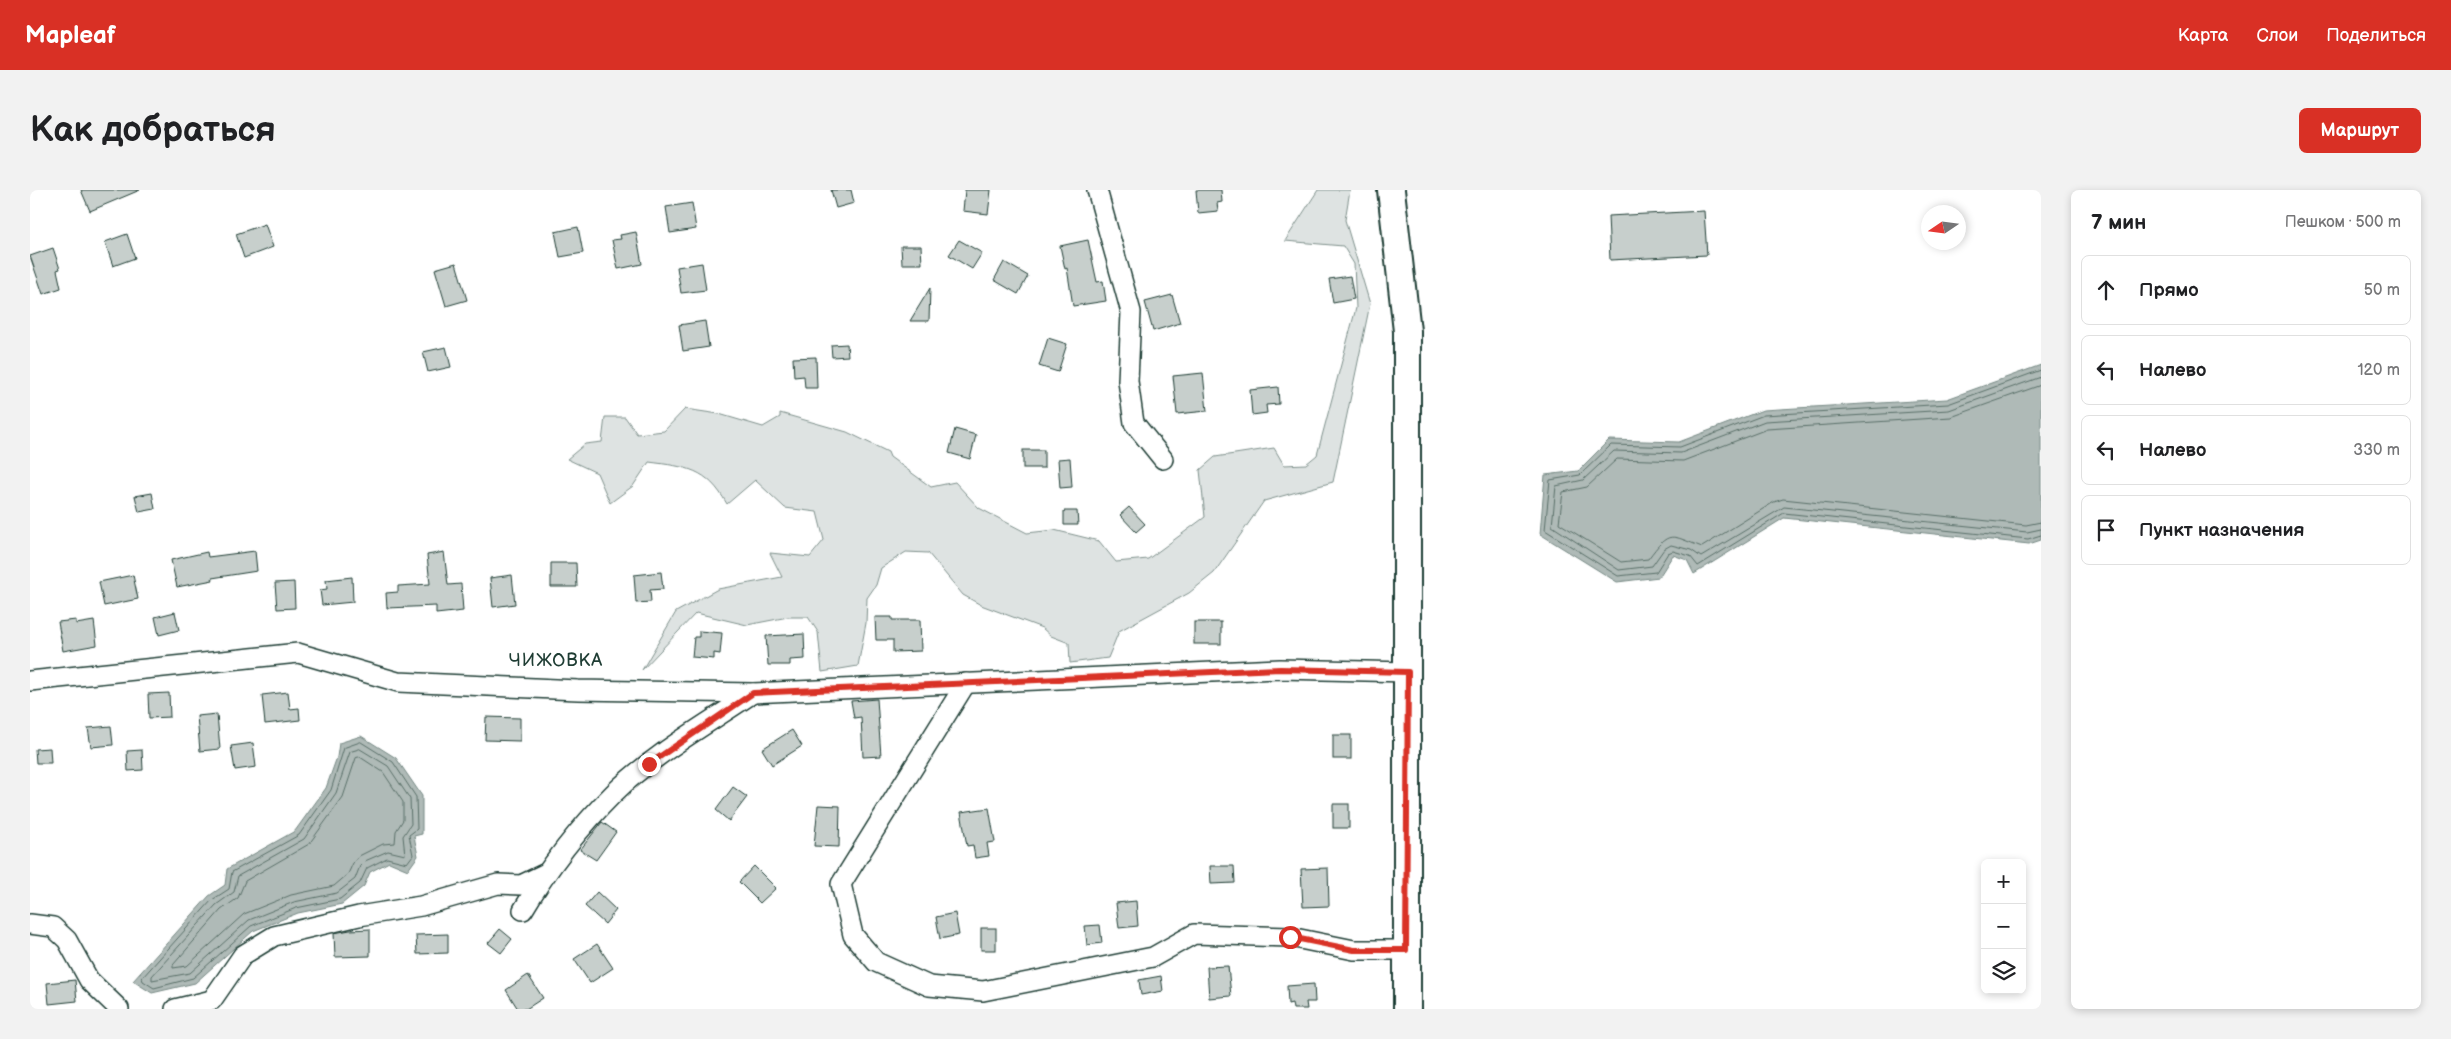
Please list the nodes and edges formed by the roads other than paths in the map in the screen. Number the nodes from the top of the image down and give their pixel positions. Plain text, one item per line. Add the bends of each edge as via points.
1 (1097, 190) edge
2 (1392, 190) edge
3 (1163, 459) dead end
4 (1408, 672) junction
5 (30, 681) edge
6 (966, 683) junction
7 (753, 693) junction
8 (544, 874) junction
9 (523, 910) dead end
10 (30, 924) edge
11 (1406, 950) junction
12 (119, 1009) edge
13 (175, 1009) edge
14 (1407, 1009) edge

1 - 3 street via 1131,312 1128,381 1134,423
2 - 4 street via 1407,331
4 - 6 street via 1280,669
4 - 11 street
5 - 7 street via 298,654 398,682
6 - 7 street
6 - 11 street via 841,884 852,935 876,962 929,986 983,991 1153,957 1194,934 1290,937 1354,950
7 - 8 street via 649,764 614,793
8 - 9 street
8 - 13 street via 521,885 498,884 421,906 359,916 274,936 244,956 212,1000
10 - 12 street via 53,927 67,940 89,980
11 - 14 street

